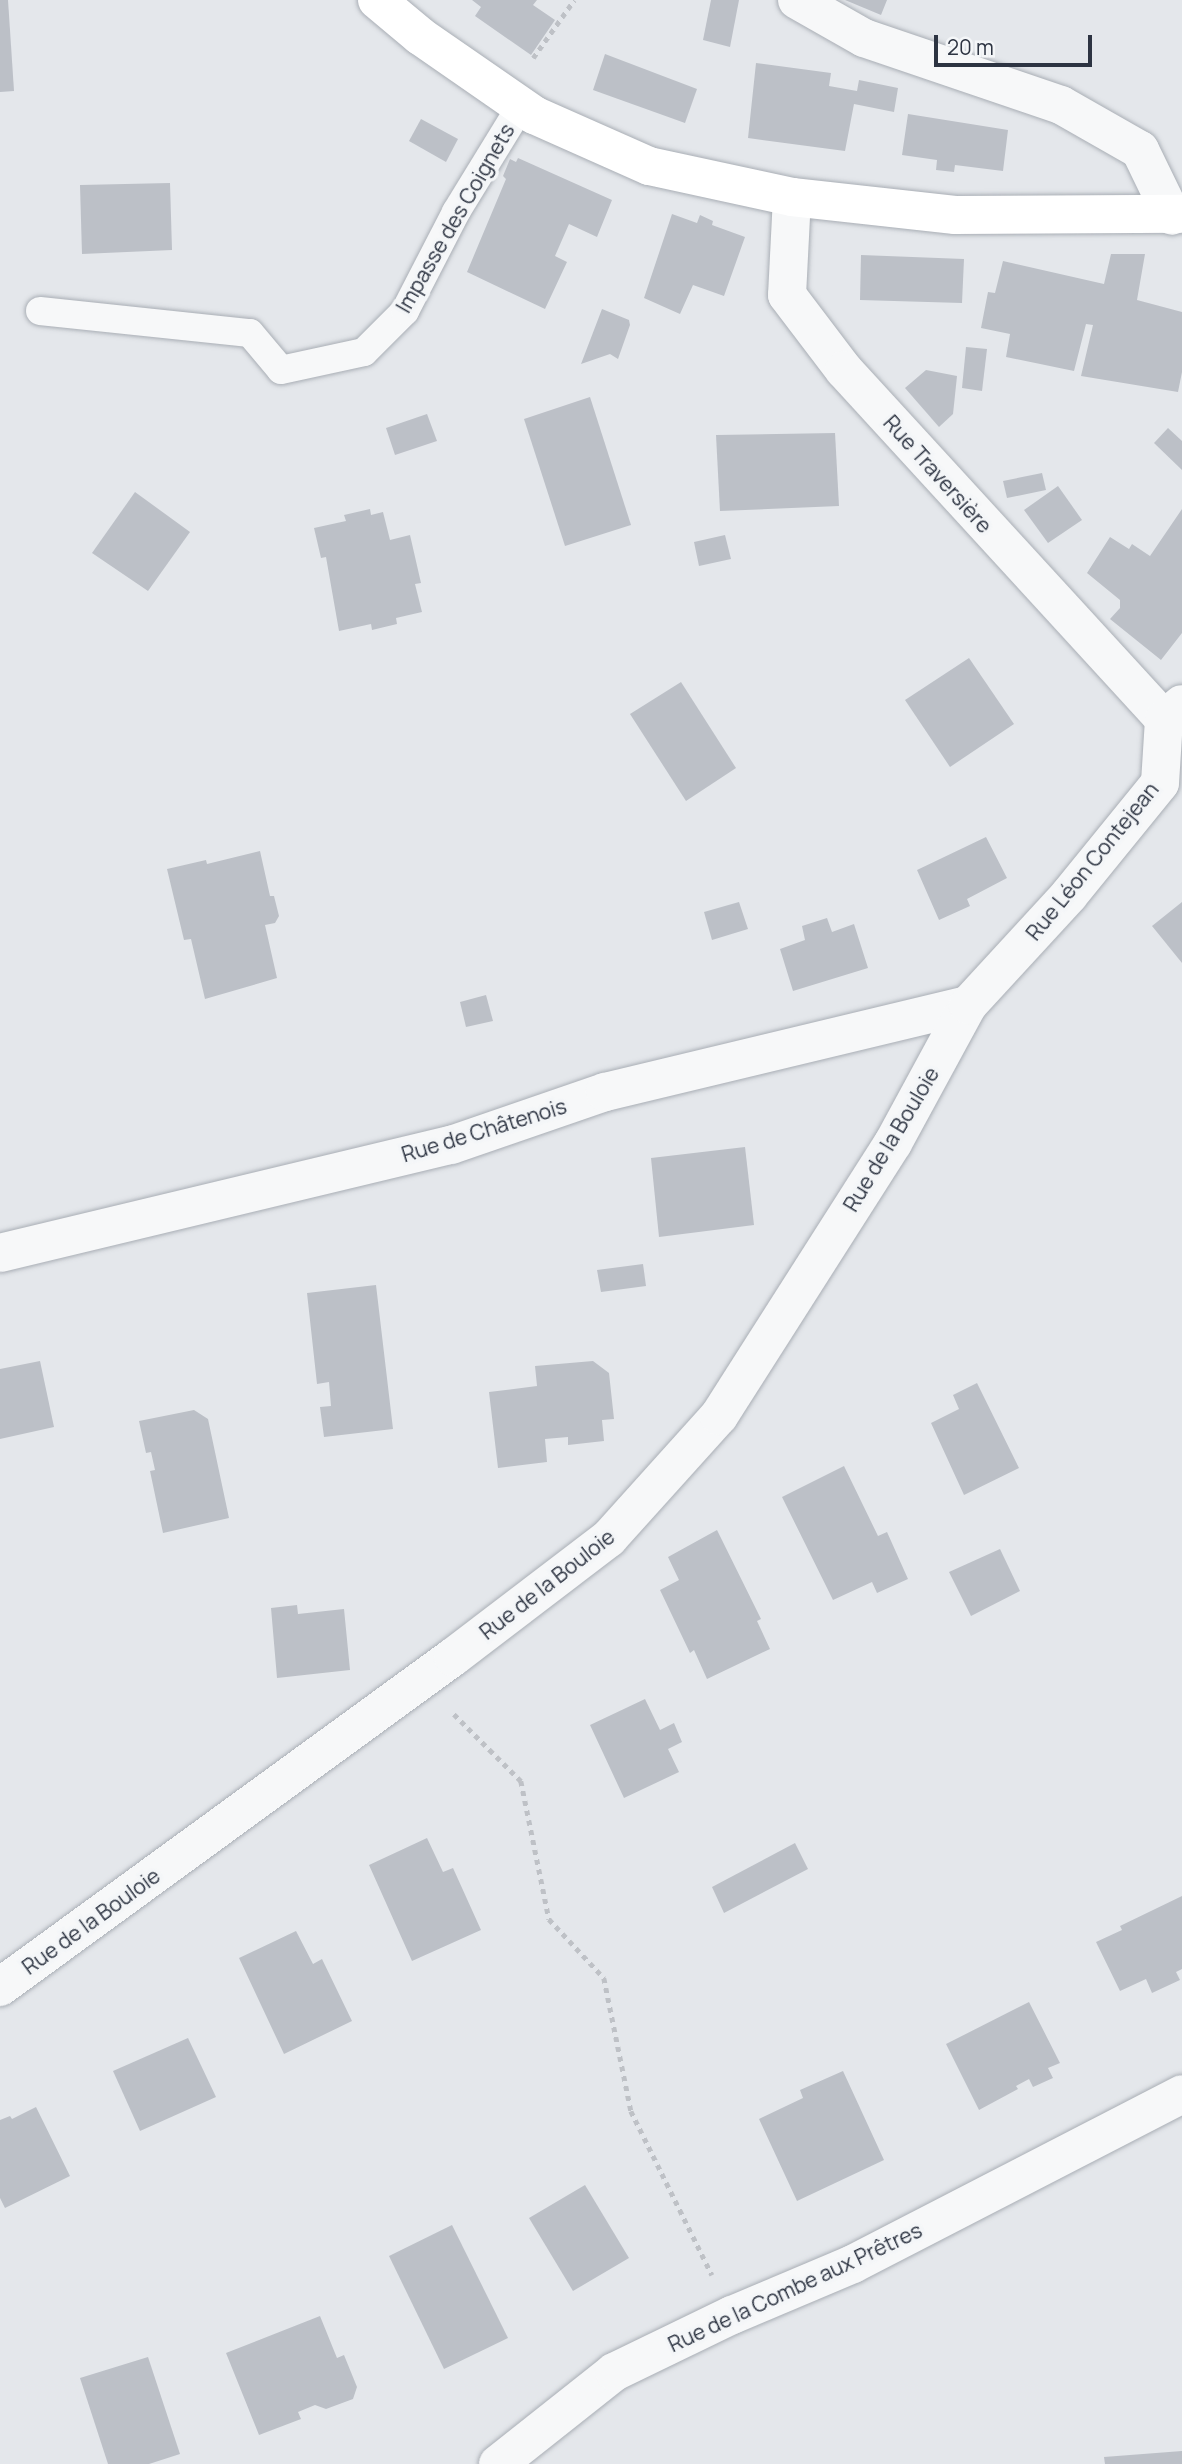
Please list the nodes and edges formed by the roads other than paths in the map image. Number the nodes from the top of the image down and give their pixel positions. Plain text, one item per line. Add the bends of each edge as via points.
1 (377, 0) edge
2 (797, 0) edge
3 (514, 101) junction
4 (792, 197) junction
5 (1177, 215) edge
6 (40, 311) dead end
7 (1173, 711) edge
8 (1171, 782) edge
9 (968, 1005) junction
10 (0, 1254) edge
11 (0, 1987) edge
12 (1182, 2094) edge
13 (498, 2464) edge

1 - 3 street via 419,36
2 - 5 street via 864,38 1061,105 1140,150
3 - 4 street via 649,166
3 - 6 lane, Impasse des Coignets via 405,311 364,352 281,370 250,333
4 - 5 street via 955,215
4 - 7 street, Rue Traversière via 787,295 844,370
7 - 8 street, Rue Léon Contejean
8 - 9 street, Rue Léon Contejean
9 - 10 street, Rue de Châtenois via 605,1092 452,1145
9 - 11 street, Rue de la Bouloie via 893,1143 719,1416 609,1538 421,1681
12 - 13 street, Rue de la Combe aux Prêtres via 853,2264 614,2372

